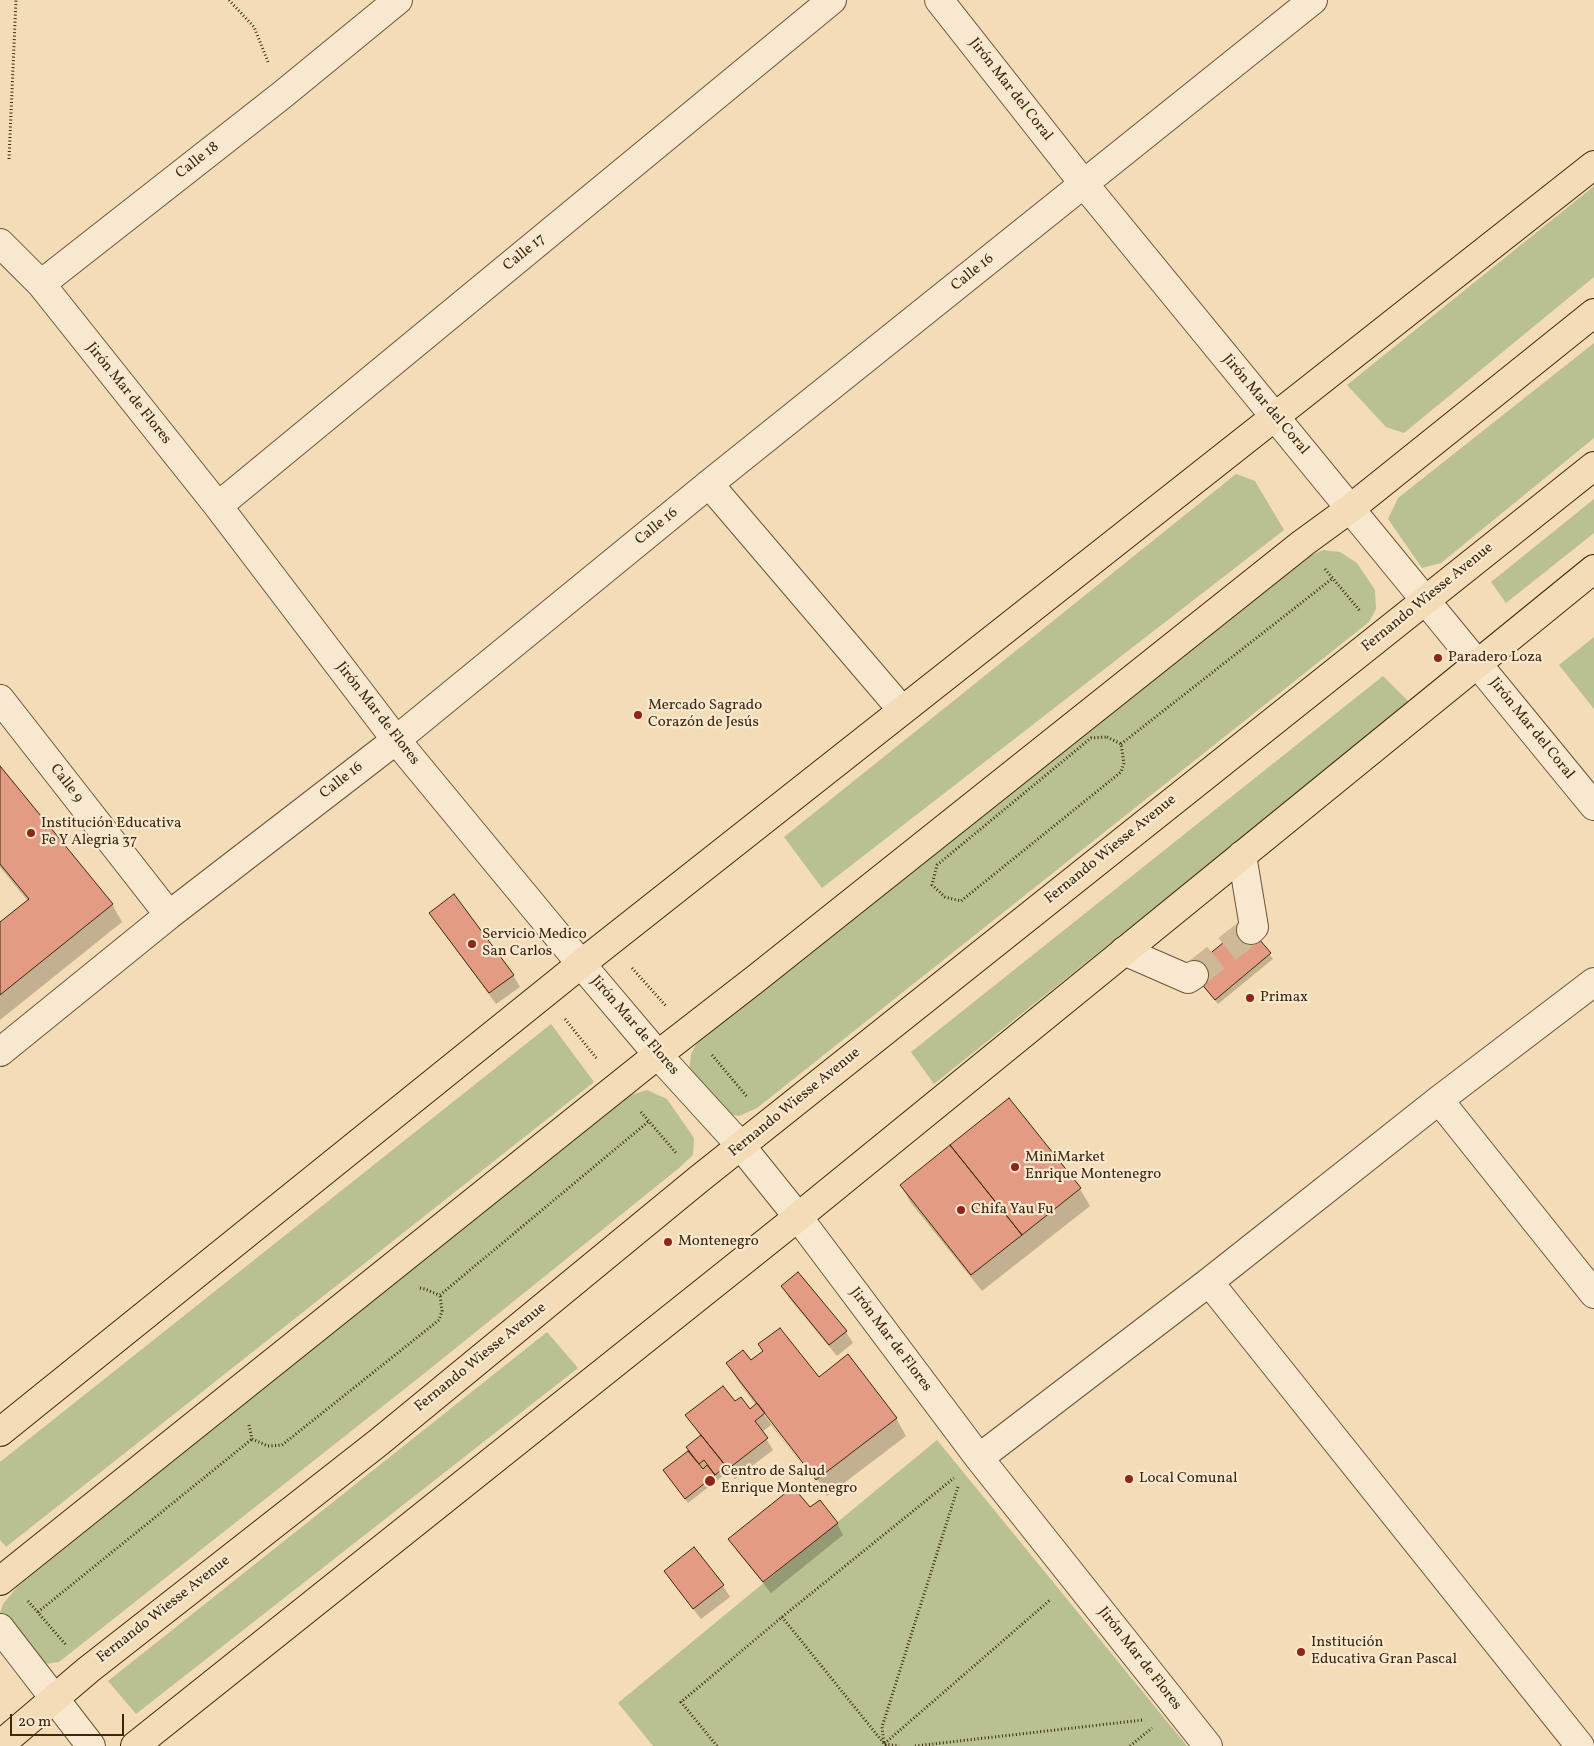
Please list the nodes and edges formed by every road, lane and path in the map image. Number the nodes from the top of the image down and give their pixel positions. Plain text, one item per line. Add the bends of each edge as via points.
1 (16, 0) edge
2 (230, 0) edge
3 (398, 0) edge
4 (832, 0) edge
5 (940, 0) edge
6 (1313, 0) edge
7 (282, 95) junction
8 (9, 159) dead end
9 (1594, 165) edge
10 (1084, 184) junction
11 (0, 243) edge
12 (41, 284) junction
13 (1594, 312) edge
14 (1274, 416) junction
15 (1594, 466) edge
16 (709, 484) junction
17 (218, 506) junction
18 (1351, 508) junction
19 (1322, 566) dead end
20 (1594, 569) edge
21 (1333, 578) junction
22 (1425, 600) junction
23 (1363, 615) dead end
24 (1478, 663) junction
25 (0, 699) edge
26 (902, 710) junction
27 (396, 740) junction
28 (1594, 806) edge
29 (1242, 855) junction
30 (937, 865) dead end
31 (169, 915) junction
32 (1251, 930) dead end
33 (1124, 950) junction
34 (581, 964) junction
35 (630, 966) dead end
36 (1194, 975) dead end
37 (1594, 982) edge
38 (669, 1008) dead end
39 (564, 1019) dead end
40 (708, 1051) dead end
41 (0, 1052) edge
42 (658, 1055) junction
43 (600, 1063) dead end
44 (751, 1100) dead end
45 (1439, 1100) junction
46 (638, 1109) dead end
47 (649, 1121) junction
48 (741, 1146) junction
49 (679, 1156) dead end
50 (798, 1216) junction
51 (1209, 1282) junction
52 (1594, 1294) edge
53 (0, 1432) edge
54 (979, 1458) junction
55 (955, 1478) dead end
56 (959, 1481) dead end
57 (1074, 1577) junction
58 (0, 1581) edge
59 (27, 1599) dead end
60 (38, 1612) junction
61 (782, 1618) junction
62 (0, 1628) edge
63 (72, 1651) dead end
64 (55, 1699) junction
65 (1145, 1720) dead end
66 (1157, 1724) dead end
67 (0, 1745) edge
68 (885, 1745) edge
69 (91, 1746) edge
70 (135, 1746) edge
71 (717, 1746) edge
72 (899, 1746) edge
73 (915, 1746) edge
74 (1130, 1746) edge
75 (1208, 1746) edge
76 (1580, 1746) edge

1 - 8 path
2 - 7 path via 254,27
3 - 7 street, Calle 18
4 - 17 street, Calle 17
5 - 10 street, Jirón Mar del Coral
6 - 10 street, Calle 16
7 - 12 street, Calle 18
9 - 14 main road
10 - 14 street, Jirón Mar del Coral
10 - 16 street, Calle 16
11 - 12 street
12 - 17 street, Jirón Mar de Flores
13 - 18 main road
14 - 18 street, Jirón Mar del Coral
14 - 26 main road
15 - 22 main road, Fernando Wiesse Avenue
16 - 26 street
16 - 27 street, Calle 16
17 - 27 street, Jirón Mar de Flores
18 - 22 street, Jirón Mar del Coral
18 - 42 main road
19 - 21 path
20 - 24 main road
21 - 23 path
21 - 30 path via 1121,744 1124,763 1121,772 961,901 945,896 932,885
22 - 24 street, Jirón Mar del Coral
22 - 48 main road, Fernando Wiesse Avenue
24 - 28 street, Jirón Mar del Coral
24 - 29 main road
25 - 31 street, Calle 9
26 - 34 main road
27 - 31 street, Calle 16
27 - 34 street, Jirón Mar de Flores
29 - 32 street via 1254,928
29 - 33 main road
31 - 41 street, Calle 16
33 - 36 street via 1188,979
33 - 50 main road
34 - 42 street, Jirón Mar de Flores
34 - 53 main road
35 - 38 path
37 - 45 street
39 - 43 path
40 - 44 path
42 - 48 street, Jirón Mar de Flores
42 - 58 main road
45 - 51 street
45 - 52 street
46 - 47 path
47 - 49 path
47 - 60 path via 440,1295 442,1310 439,1320 432,1326 282,1445 268,1446 252,1439
48 - 50 street, Jirón Mar de Flores
48 - 64 main road, Fernando Wiesse Avenue via 379,1442
50 - 54 street, Jirón Mar de Flores
50 - 70 main road
51 - 54 street
51 - 76 street
54 - 57 street, Jirón Mar de Flores
55 - 61 path
56 - 68 path via 882,1727
57 - 68 path
57 - 75 street, Jirón Mar de Flores
59 - 60 path
60 - 63 path
61 - 68 path
61 - 71 path via 681,1702
62 - 64 street
64 - 67 main road, Fernando Wiesse Avenue
64 - 69 street
65 - 73 path
66 - 74 path
68 - 72 path

